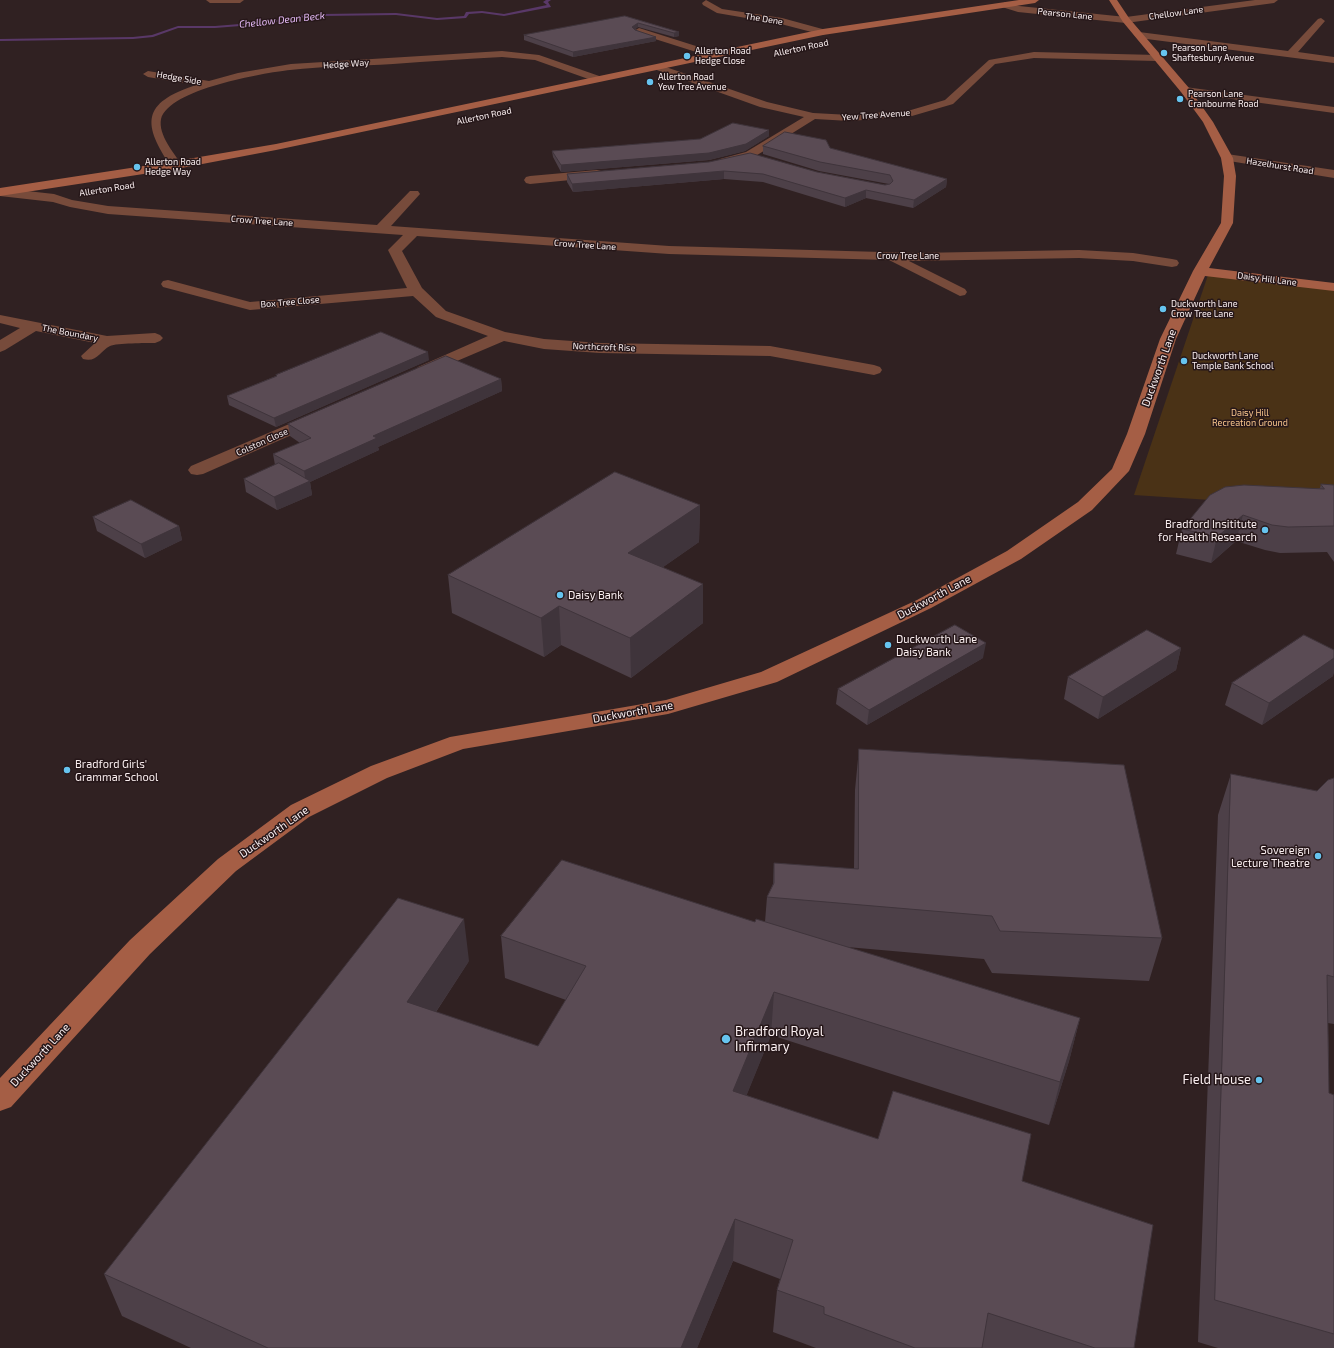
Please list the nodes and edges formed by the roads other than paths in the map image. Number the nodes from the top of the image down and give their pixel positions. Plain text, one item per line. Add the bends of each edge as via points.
1 (210, 0) edge
2 (240, 0) edge
3 (1035, 0) edge
4 (1113, 0) edge
5 (1274, 0) edge
6 (706, 3) dead end
7 (1005, 5) junction
8 (966, 12) junction
9 (1126, 20) junction
10 (1321, 20) dead end
11 (639, 31) edge
12 (823, 32) junction
13 (1139, 35) junction
14 (784, 51) dead end
15 (715, 54) junction
16 (1292, 54) junction
17 (1157, 58) junction
18 (1334, 60) edge
19 (657, 67) junction
20 (700, 69) dead end
21 (148, 74) dead end
22 (678, 74) junction
23 (598, 79) junction
24 (654, 79) dead end
25 (209, 84) junction
26 (1185, 90) junction
27 (1334, 110) edge
28 (813, 116) junction
29 (750, 155) junction
30 (1227, 158) junction
31 (765, 159) edge
32 (716, 163) edge
33 (176, 165) junction
34 (608, 173) edge
35 (1334, 174) edge
36 (530, 180) dead end
37 (0, 192) edge
38 (77, 194) dead end
39 (414, 194) dead end
40 (54, 198) junction
41 (8, 204) dead end
42 (380, 230) junction
43 (412, 233) junction
44 (890, 256) junction
45 (1172, 263) dead end
46 (1200, 271) junction
47 (168, 284) dead end
48 (1334, 286) edge
49 (416, 291) junction
50 (960, 292) dead end
51 (0, 319) edge
52 (33, 326) junction
53 (502, 336) junction
54 (155, 338) dead end
55 (107, 340) junction
56 (0, 347) edge
57 (89, 356) dead end
58 (874, 370) dead end
59 (408, 377) edge
60 (328, 413) edge
61 (197, 470) dead end
62 (0, 1098) edge

1 - 2 street
3 - 7 street, Allerton Road
4 - 9 street
5 - 9 street, Chellow Lane
6 - 12 street, The Dene via 720,11 782,21
7 - 8 street, Allerton Road
7 - 9 street, Pearson Lane via 1018,9
8 - 12 street, Allerton Road
8 - 14 street, Allerton Road
9 - 13 street
10 - 16 street
11 - 15 street
12 - 15 street, Allerton Road
13 - 16 street
13 - 17 street
15 - 19 street, Allerton Road
16 - 18 street
17 - 26 street
17 - 28 street, Yew Tree Avenue via 1034,55 992,62 949,102 912,113 850,118
19 - 22 street, Yew Tree Avenue
19 - 23 street, Allerton Road
20 - 22 street
21 - 25 street, Hedge Side
22 - 24 street
22 - 28 street, Yew Tree Avenue via 764,105
23 - 25 street, Hedge Way via 536,57 502,54 291,67
23 - 33 street, Allerton Road via 276,147
25 - 33 street, Hedge Way via 172,99 156,117 156,133
26 - 27 street
26 - 30 street via 1208,122
28 - 29 street
29 - 31 street
29 - 32 street
30 - 35 street, Hazelhurst Road
30 - 46 street via 1230,176 1227,223
33 - 37 street, Allerton Road
34 - 36 street
37 - 40 street, Crow Tree Lane
38 - 40 street, Allerton Road
39 - 42 street
40 - 41 street, Allerton Road
40 - 42 street, Crow Tree Lane via 108,210
42 - 43 street, Crow Tree Lane
43 - 44 street, Crow Tree Lane via 669,250
43 - 49 street, Northcroft Rise via 395,250 406,276
44 - 45 street, Crow Tree Lane via 1079,254 1133,257
44 - 50 street
46 - 48 street, Daisy Hill Lane
46 - 62 street, Duckworth Lane via 1168,339 1136,434 1120,471 1085,506 1014,555 924,604 769,677 668,707 458,742 379,772 300,811 227,865 140,947
47 - 49 street, Box Tree Close via 250,306
49 - 53 street, Northcroft Rise via 441,314
51 - 52 street, The Boundary
52 - 55 street, The Boundary
52 - 56 street, The Boundary
53 - 58 street, Northcroft Rise via 544,344 593,347 770,351
53 - 59 street
54 - 55 street, The Boundary
55 - 57 street, The Boundary
60 - 61 street, Colston Close

